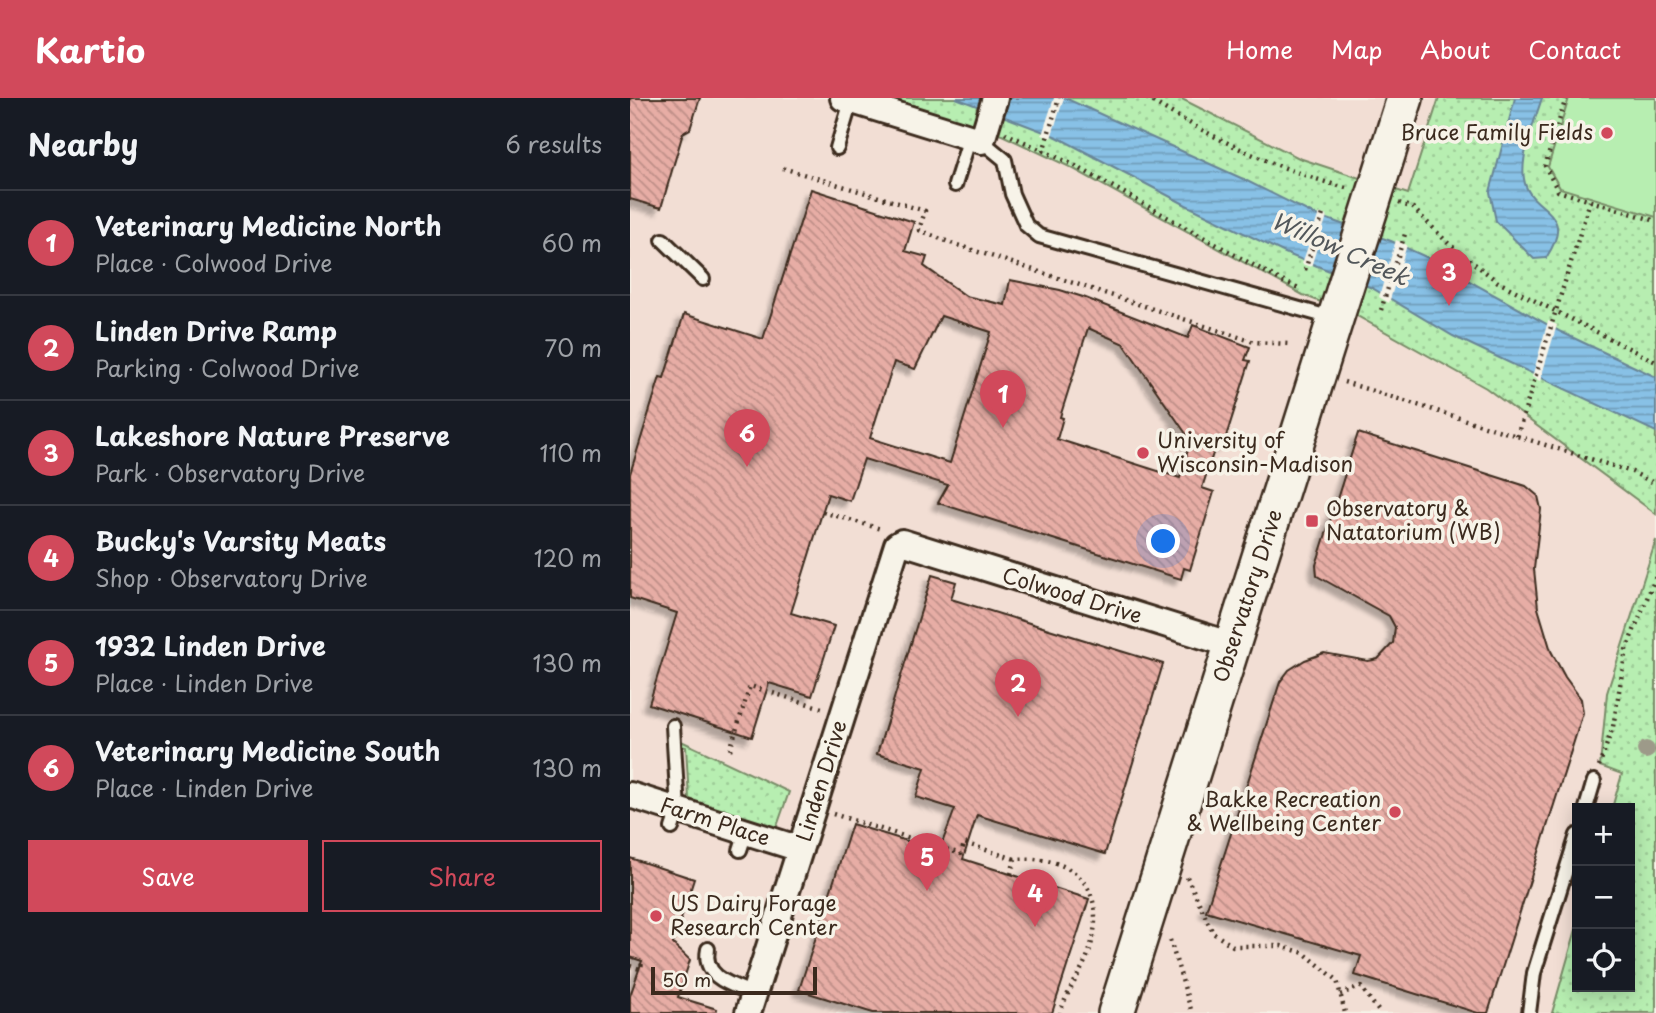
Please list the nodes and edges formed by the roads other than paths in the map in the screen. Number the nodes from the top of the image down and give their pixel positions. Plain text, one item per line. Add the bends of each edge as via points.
1 (1405, 98) edge
2 (847, 99) edge
3 (984, 123) edge
4 (837, 148) dead end
5 (955, 185) dead end
6 (663, 240) dead end
7 (703, 279) dead end
8 (1335, 319) junction
9 (896, 541) joint
10 (1232, 645) junction
11 (673, 726) dead end
12 (1594, 781) road end
13 (630, 795) edge
14 (1587, 803) edge
15 (675, 819) junction
16 (800, 849) junction
17 (1572, 851) edge
18 (709, 949) dead end
19 (751, 1003) edge
20 (1116, 1013) edge
21 (1529, 1013) edge

1 - 8 street, Observatory Drive
2 - 3 street
2 - 4 lane
3 - 5 lane
3 - 8 lane via 1005,160 1012,194 1026,225 1039,236
6 - 7 lane
8 - 10 street, Observatory Drive
9 - 10 street, Colwood Drive
9 - 16 street, Linden Drive
10 - 20 street, Observatory Drive
11 - 15 lane
12 - 14 lane
13 - 15 street, Farm Place
15 - 16 street, Farm Place via 743,841
16 - 19 street, Linden Drive
17 - 21 lane via 1534,974
18 - 19 lane via 713,974

